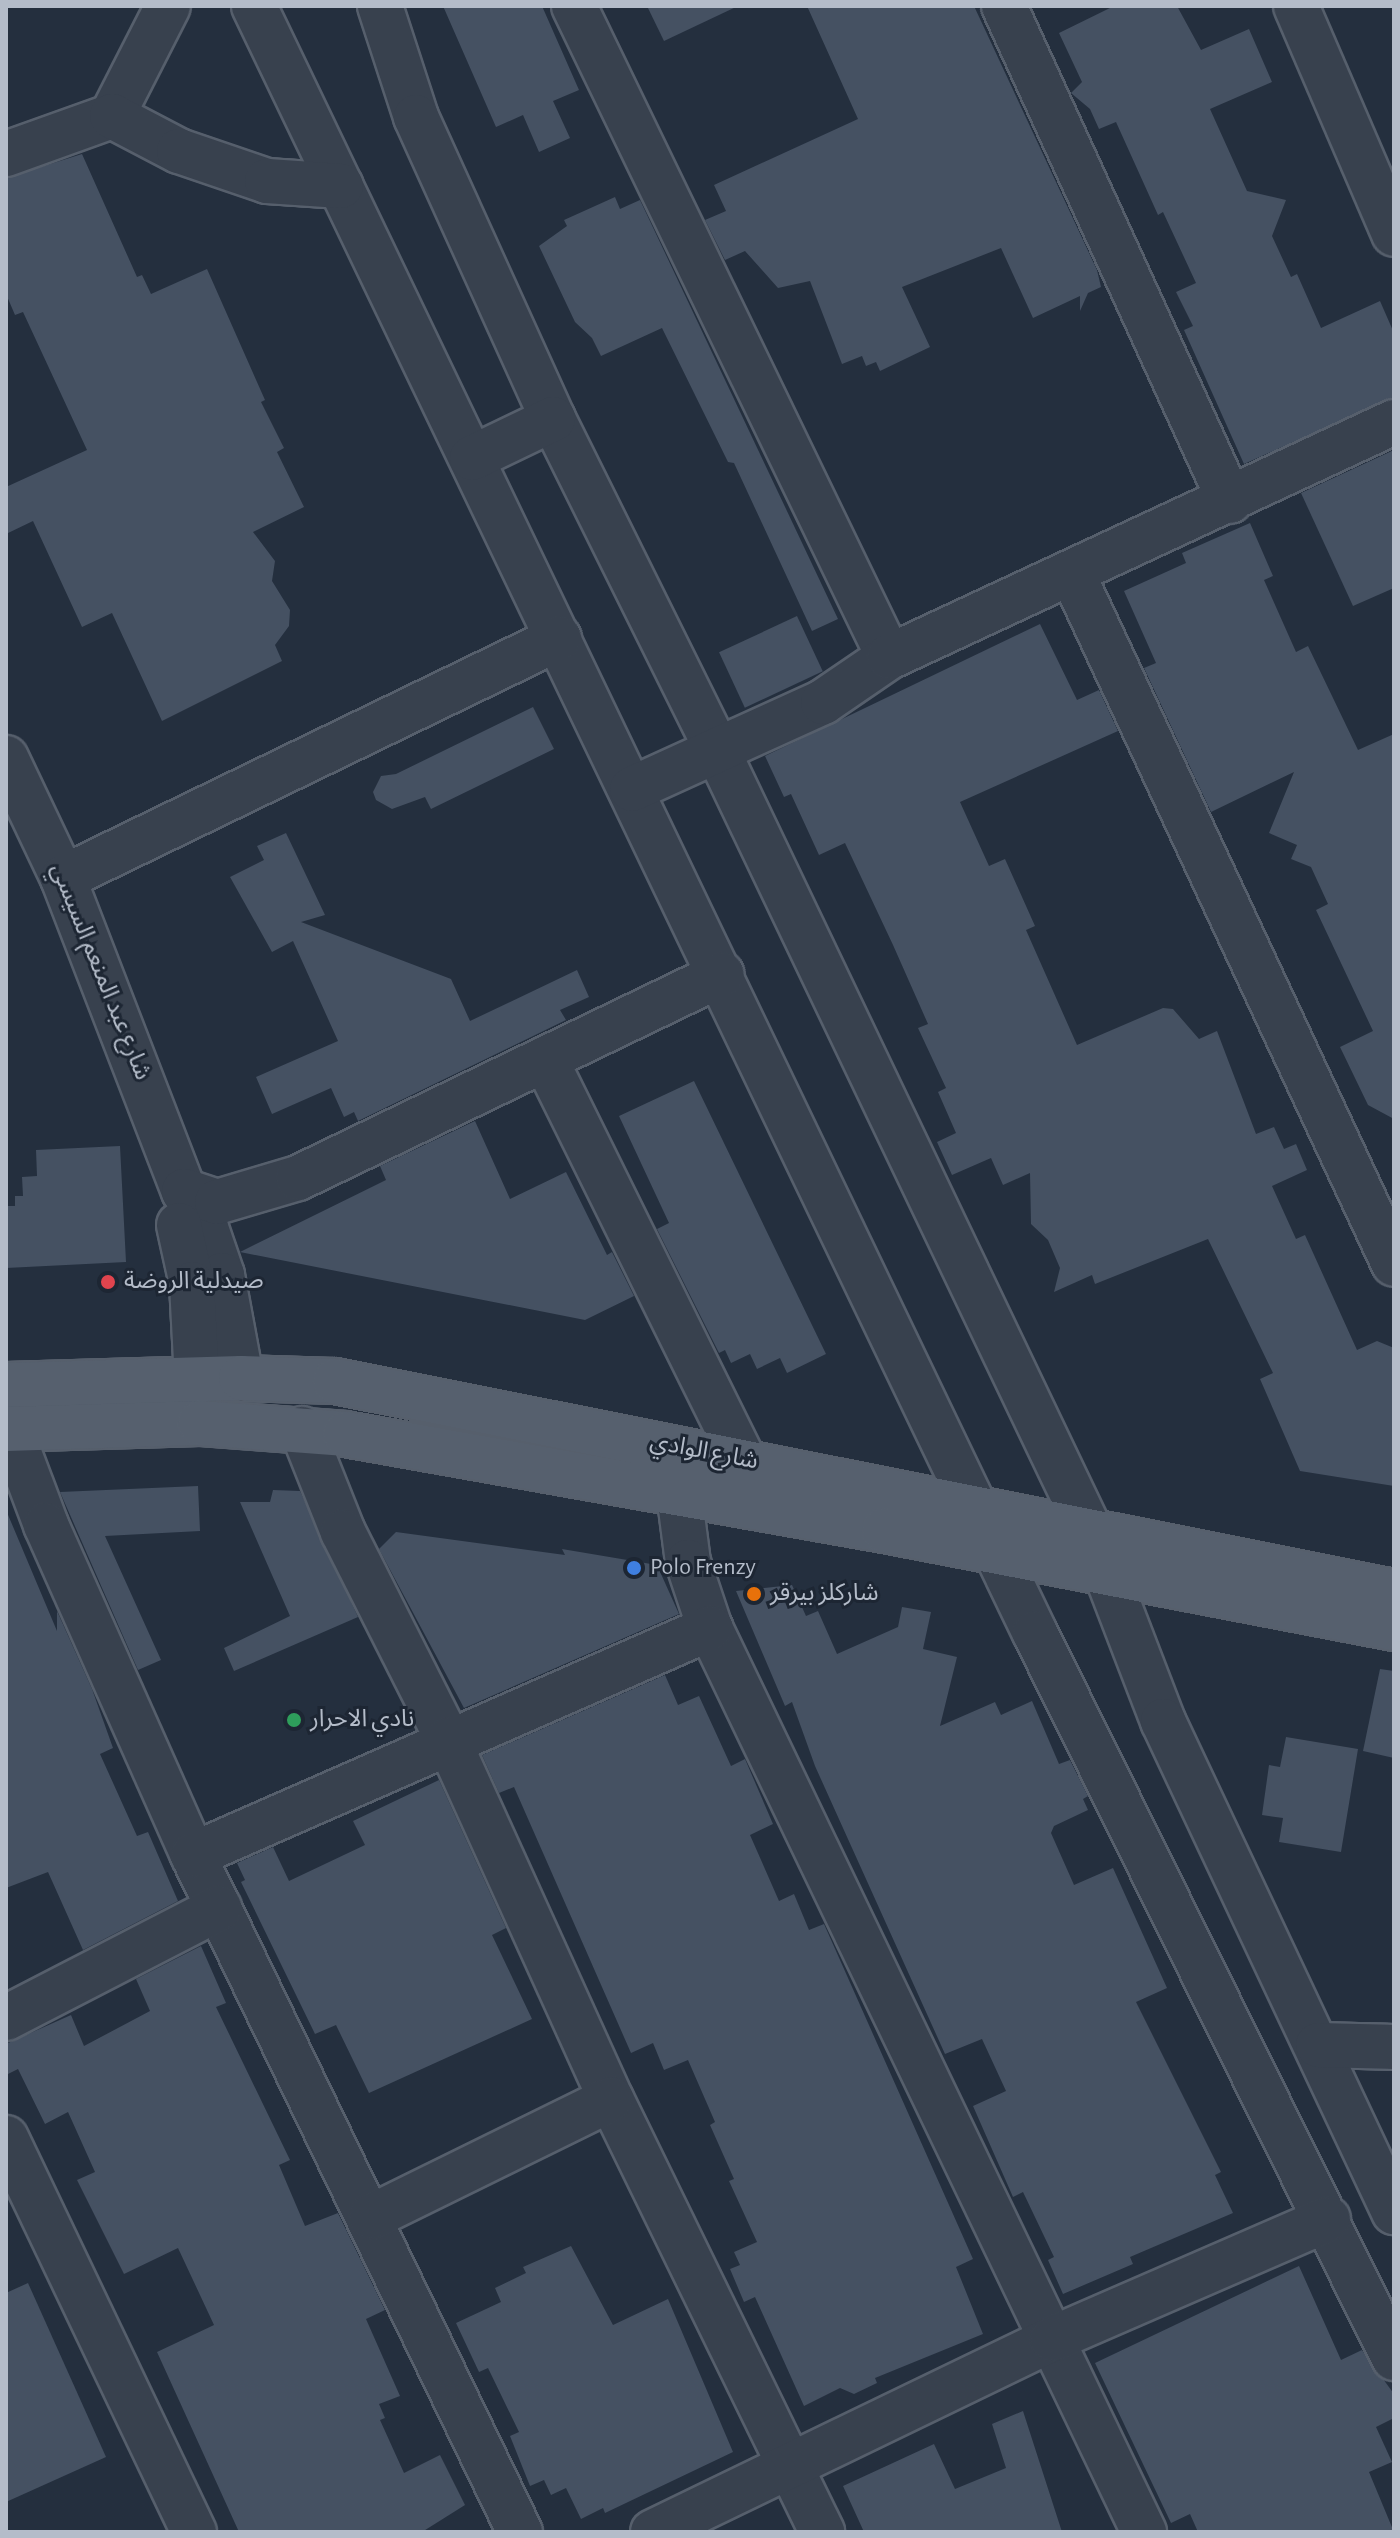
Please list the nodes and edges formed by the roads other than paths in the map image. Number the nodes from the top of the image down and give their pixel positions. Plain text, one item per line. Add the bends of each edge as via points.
1 (168, 6) edge
2 (254, 6) edge
3 (380, 6) edge
4 (574, 6) edge
5 (1004, 6) edge
6 (1296, 6) edge
7 (112, 116) junction
8 (6, 154) edge
9 (341, 186) junction
10 (1394, 234) edge
11 (553, 419) junction
12 (1394, 422) edge
13 (472, 458) junction
14 (1230, 501) junction
15 (1072, 573) junction
16 (559, 638) junction
17 (889, 657) junction
18 (717, 750) junction
19 (6, 758) edge
20 (632, 789) junction
21 (17, 809) edge
22 (63, 878) junction
23 (721, 974) junction
24 (545, 1059) junction
25 (1377, 1182) edge
26 (184, 1191) junction
27 (1394, 1264) edge
28 (241, 1378) junction
29 (197, 1379) junction
30 (6, 1385) edge
31 (8, 1429) edge
32 (302, 1429) junction
33 (743, 1459) junction
34 (679, 1493) junction
35 (979, 1509) junction
36 (1090, 1531) junction
37 (998, 1553) junction
38 (1104, 1573) junction
39 (1394, 1592) edge
40 (710, 1628) junction
41 (1394, 1628) edge
42 (448, 1740) junction
43 (193, 1855) junction
44 (219, 1908) junction
45 (6, 2018) edge
46 (1318, 2045) junction
47 (1394, 2047) edge
48 (611, 2099) junction
49 (6, 2138) edge
50 (1394, 2212) edge
51 (371, 2217) junction
52 (1328, 2219) junction
53 (1052, 2339) junction
54 (1394, 2358) edge
55 (791, 2469) junction
56 (194, 2532) edge
57 (520, 2532) edge
58 (653, 2532) edge
59 (822, 2532) edge
60 (1144, 2532) edge

1 - 7 street
2 - 9 street
3 - 11 street via 416,117
4 - 17 street
5 - 14 street
6 - 10 street
7 - 8 street
7 - 9 street via 179,151 267,181
9 - 13 street
11 - 13 street
11 - 18 street
12 - 14 street
13 - 16 street
14 - 15 street
15 - 17 street
15 - 25 street
16 - 20 street
16 - 22 street
17 - 18 street via 823,702
18 - 20 street
18 - 36 street
19 - 21 street, شارع عبد المنعم السيسي
20 - 23 street
21 - 22 street, شارع عبد المنعم السيسي
22 - 26 street, شارع عبد المنعم السيسي
23 - 24 street
23 - 35 street
24 - 26 street via 271,1188 217,1202
24 - 33 street
25 - 27 street
26 - 28 street, شارع عبد المنعم السيسي via 206,1228 222,1275
26 - 29 street, شارع عبد المنعم السيسي via 178,1231 192,1284
28 - 29 main road, شارع الوادي
28 - 33 main road, شارع الوادي via 335,1381
29 - 30 main road, شارع الوادي
31 - 32 main road, شارع الوادي via 200,1423
31 - 43 street
32 - 34 main road, شارع الوادي
32 - 42 street via 343,1532
33 - 35 main road, شارع الوادي
34 - 37 main road, شارع الوادي
34 - 40 street via 688,1562
35 - 36 main road, شارع الوادي
35 - 37 street
36 - 38 street
36 - 39 main road, شارع الوادي
37 - 38 main road, شارع الوادي
37 - 52 street
38 - 41 main road, شارع الوادي
38 - 46 street via 1163,1721
40 - 42 street
40 - 53 street
42 - 43 street
42 - 48 street
43 - 44 street
44 - 45 street
44 - 51 street
46 - 47 street
46 - 50 street
48 - 51 street
48 - 55 street
49 - 56 street
51 - 57 street
52 - 53 street
52 - 54 street
53 - 55 street
53 - 60 street
55 - 58 street
55 - 59 street

